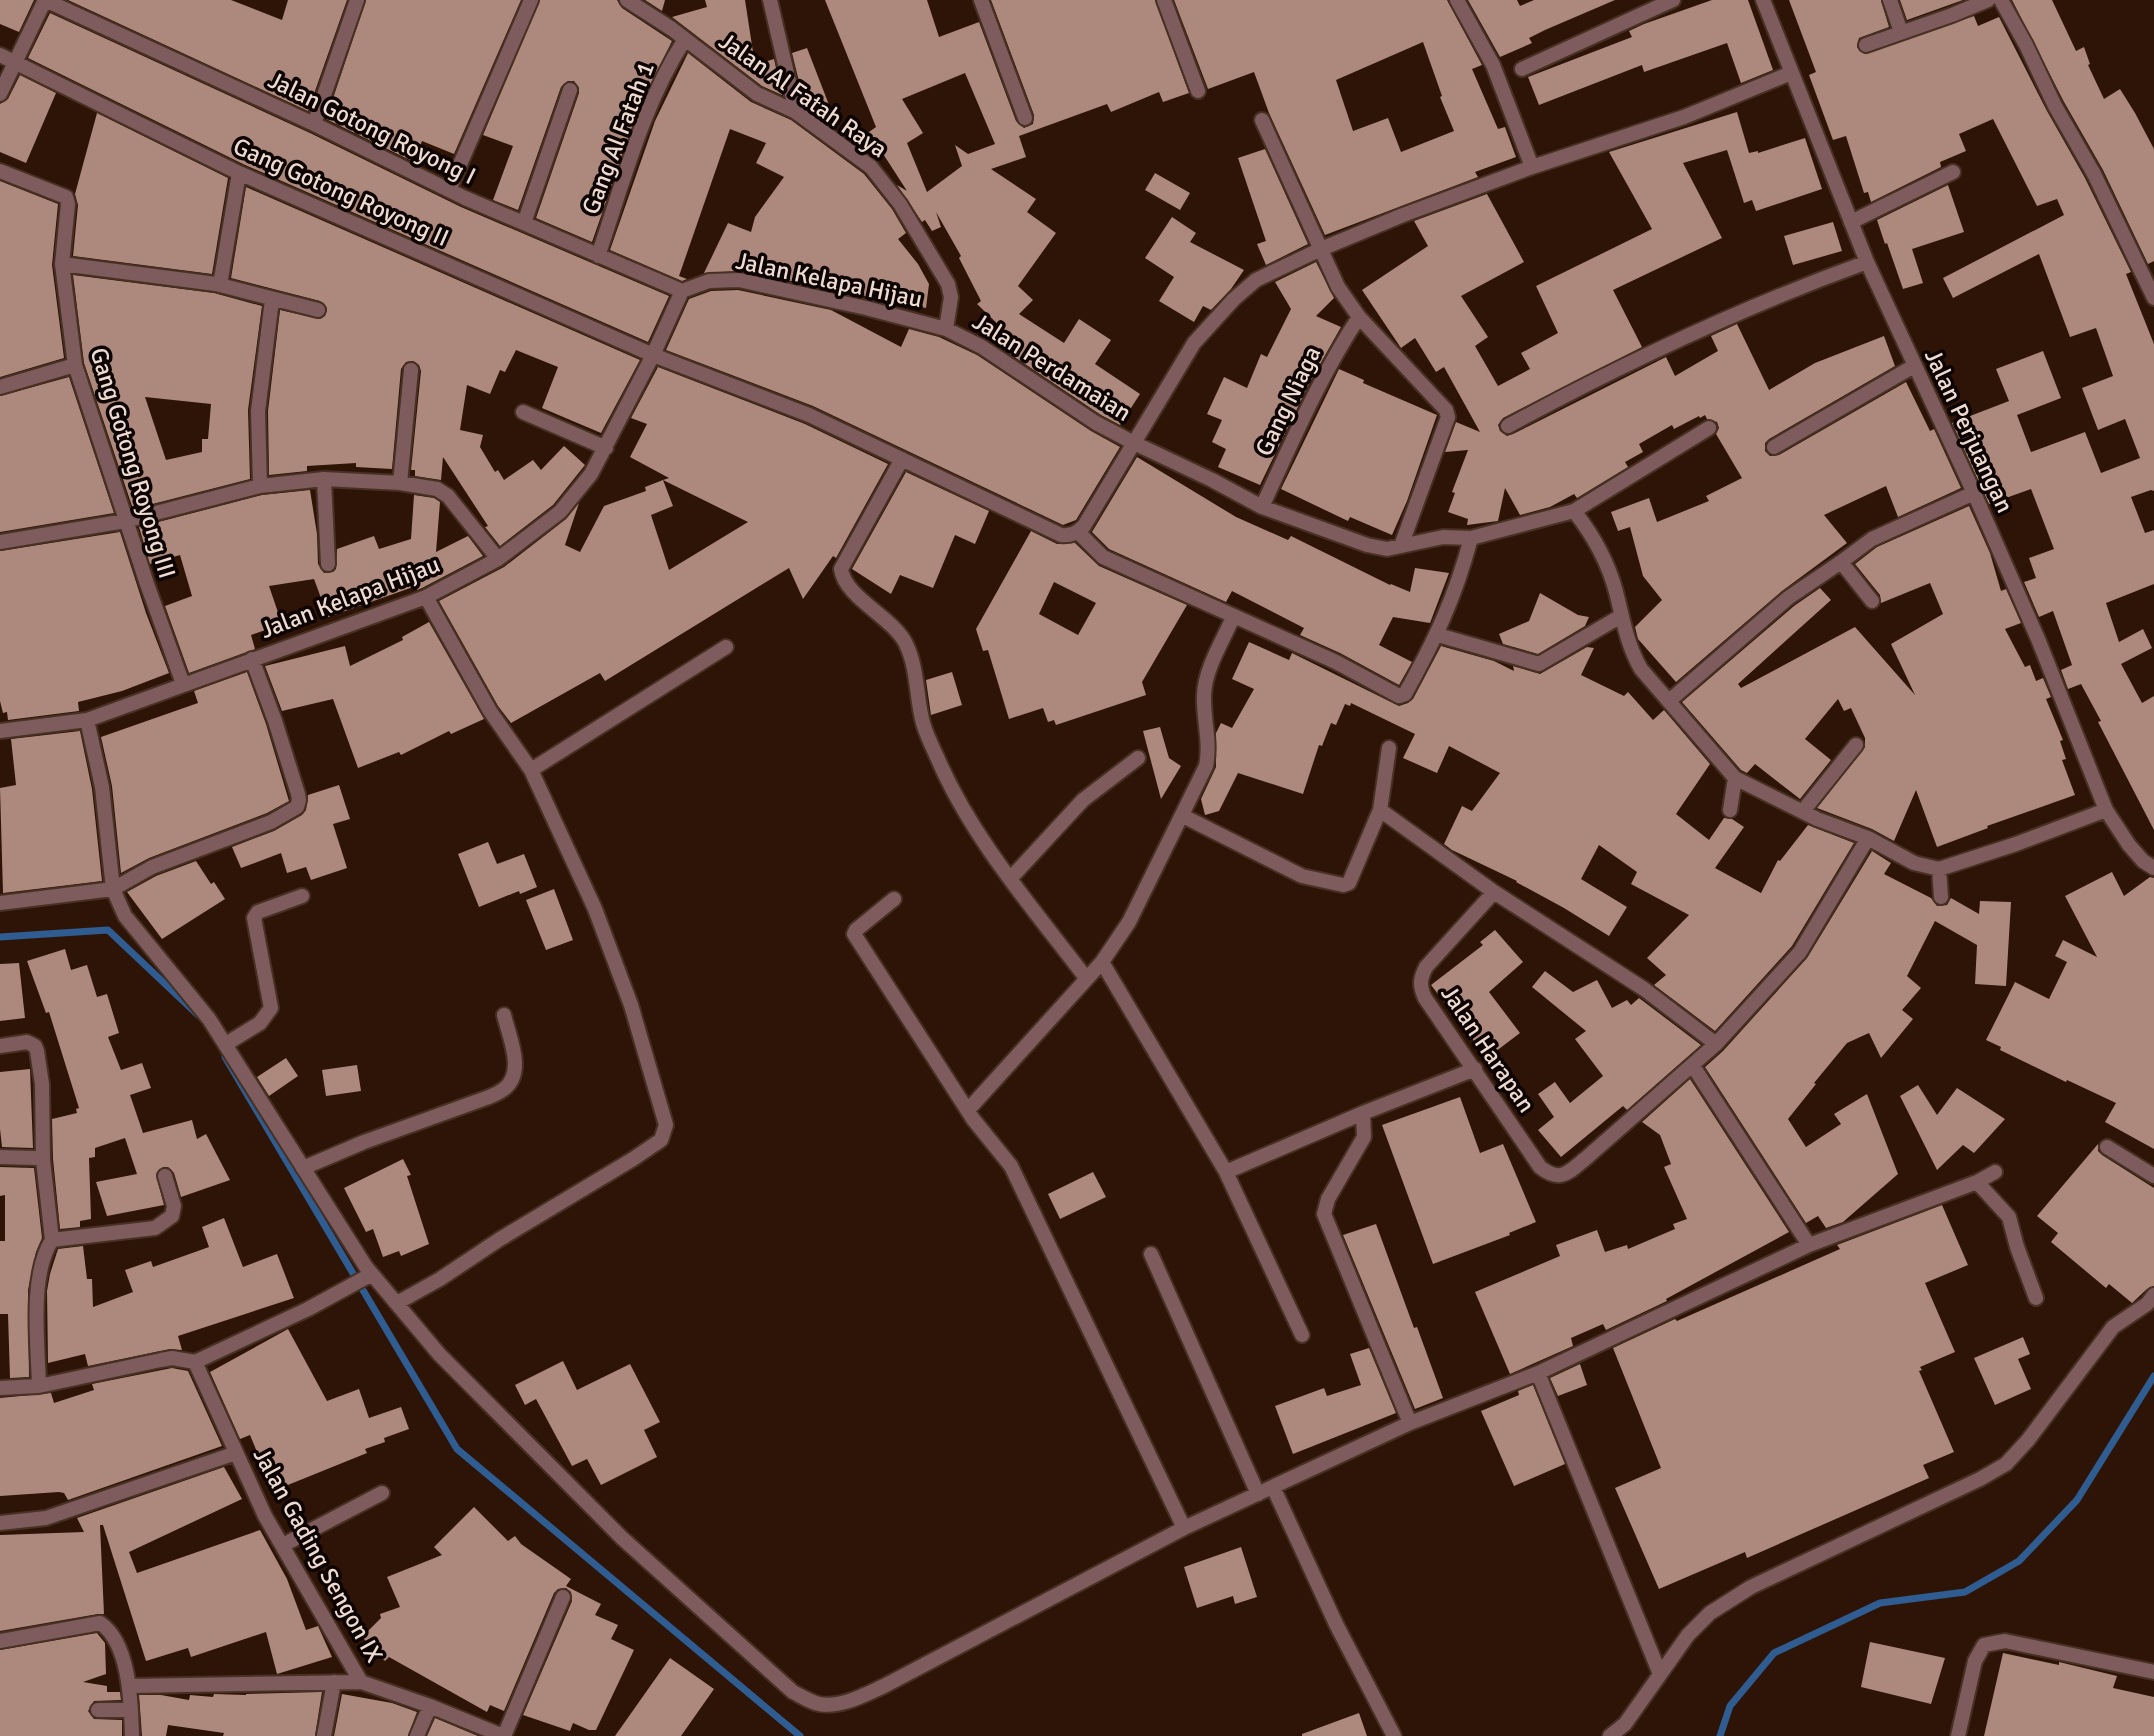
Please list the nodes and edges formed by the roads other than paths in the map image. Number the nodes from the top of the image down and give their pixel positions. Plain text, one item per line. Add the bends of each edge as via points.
1 (45, 0) edge
2 (357, 0) edge
3 (531, 0) edge
4 (627, 0) edge
5 (770, 0) edge
6 (981, 0) edge
7 (1164, 0) edge
8 (1457, 0) edge
9 (1673, 0) edge
10 (1763, 0) edge
11 (1890, 0) edge
12 (1988, 0) edge
13 (2001, 0) edge
14 (1901, 32) junction
15 (685, 39) junction
16 (1866, 45) dead end
17 (0, 55) edge
18 (15, 62) junction
19 (1522, 69) dead end
20 (1791, 74) junction
21 (570, 90) dead end
22 (1198, 91) dead end
23 (0, 94) edge
24 (796, 112) junction
25 (1025, 118) dead end
26 (1262, 120) dead end
27 (314, 124) junction
28 (1532, 167) junction
29 (0, 170) edge
30 (1953, 172) dead end
31 (239, 173) junction
32 (449, 190) junction
33 (1851, 222) junction
34 (524, 223) junction
35 (1321, 248) junction
36 (598, 256) junction
37 (1867, 262) junction
38 (62, 264) junction
39 (220, 285) junction
40 (682, 291) junction
41 (2154, 298) edge
42 (272, 300) junction
43 (318, 310) dead end
44 (1359, 317) junction
45 (946, 329) junction
46 (653, 355) junction
47 (75, 365) junction
48 (1914, 366) junction
49 (411, 370) dead end
50 (0, 387) edge
51 (523, 412) dead end
52 (1508, 426) dead end
53 (1709, 428) dead end
54 (1133, 443) junction
55 (606, 447) junction
56 (1774, 447) dead end
57 (902, 459) junction
58 (324, 479) junction
59 (400, 483) junction
60 (260, 486) junction
61 (1974, 493) junction
62 (1262, 507) junction
63 (1574, 511) junction
64 (125, 521) junction
65 (1078, 532) junction
66 (1471, 538) junction
67 (0, 542) edge
68 (1401, 546) junction
69 (498, 559) junction
70 (1841, 562) junction
71 (328, 564) dead end
72 (426, 597) junction
73 (1872, 601) dead end
74 (1621, 616) junction
75 (1233, 617) junction
76 (1438, 635) junction
77 (726, 647) dead end
78 (252, 659) junction
79 (183, 684) junction
80 (1669, 701) junction
81 (87, 720) junction
82 (0, 732) edge
83 (1856, 745) dead end
84 (1390, 748) dead end
85 (1138, 758) dead end
86 (531, 770) junction
87 (1735, 778) junction
88 (1380, 810) junction
89 (1730, 810) dead end
90 (2106, 810) junction
91 (1803, 811) junction
92 (1183, 816) junction
93 (1868, 838) junction
94 (2154, 868) edge
95 (1939, 869) junction
96 (1010, 878) junction
97 (113, 889) junction
98 (1493, 892) junction
99 (302, 896) dead end
100 (1941, 897) dead end
101 (894, 899) dead end
102 (0, 903) edge
103 (1102, 962) junction
104 (1086, 978) junction
105 (504, 1015) dead end
106 (226, 1044) junction
107 (1716, 1044) junction
108 (0, 1046) edge
109 (1693, 1066) junction
110 (1475, 1069) junction
111 (968, 1110) junction
112 (1363, 1113) junction
113 (2108, 1147) dead end
114 (0, 1157) edge
115 (43, 1160) junction
116 (303, 1168) junction
117 (1226, 1172) junction
118 (1995, 1172) dead end
119 (165, 1176) dead end
120 (2154, 1176) edge
121 (1977, 1182) junction
122 (52, 1240) junction
123 (1809, 1245) junction
124 (1152, 1254) dead end
125 (368, 1277) junction
126 (2154, 1295) edge
127 (2036, 1298) dead end
128 (397, 1303) junction
129 (1302, 1335) dead end
130 (195, 1362) junction
131 (1538, 1373) junction
132 (38, 1386) junction
133 (0, 1388) edge
134 (1410, 1423) junction
135 (236, 1452) junction
136 (1273, 1487) junction
137 (382, 1493) dead end
138 (1258, 1493) junction
139 (0, 1523) edge
140 (1184, 1528) junction
141 (283, 1545) junction
142 (562, 1597) dead end
143 (0, 1641) edge
144 (2154, 1672) edge
145 (1660, 1674) junction
146 (334, 1682) junction
147 (361, 1682) junction
148 (130, 1686) junction
149 (430, 1706) junction
150 (98, 1710) dead end
151 (131, 1710) junction
152 (132, 1736) edge
153 (324, 1736) edge
154 (417, 1736) edge
155 (503, 1736) edge
156 (1394, 1736) edge
157 (1611, 1736) edge
158 (1958, 1736) edge

1 - 18 street
1 - 27 street, Jalan Gotong Royong I
2 - 27 street
3 - 32 street
4 - 15 street, Jalan Al Fatah Raya
5 - 24 street
6 - 25 street
7 - 22 street
8 - 28 street via 1493,65
9 - 19 street
10 - 20 street, Jalan Perjuangan
11 - 14 street
12 - 14 street
13 - 41 street
14 - 16 street
15 - 24 street, Jalan Al Fatah Raya via 757,94
15 - 36 street, Gang Al Fatah 1 via 665,69 646,116
17 - 18 street, Gang Gotong Royong II
18 - 23 street
18 - 31 street, Gang Gotong Royong II
20 - 28 street via 1684,117
20 - 33 street, Jalan Perjuangan
21 - 34 street
24 - 45 street, Jalan Al Fatah Raya via 871,167 900,204 948,284 951,297
26 - 35 street
27 - 32 street, Jalan Gotong Royong I
28 - 35 street
29 - 38 street, Gang Gotong Royong III via 66,197
30 - 33 street
31 - 39 street
31 - 46 street, Gang Gotong Royong II
32 - 34 street, Jalan Gotong Royong I
33 - 37 street, Jalan Perjuangan
34 - 36 street, Jalan Gotong Royong I
35 - 44 street via 1338,287
35 - 54 street via 1256,280 1234,299 1194,342
36 - 40 street, Jalan Gotong Royong I
37 - 48 street, Jalan Perjuangan
37 - 52 street via 1664,346
38 - 39 street
38 - 47 street, Gang Gotong Royong III
39 - 42 street
40 - 45 street, Jalan Kelapa Hijau via 709,281 739,280
40 - 46 street, Jalan Kelapa Hijau
42 - 43 street
42 - 60 street via 258,411
44 - 62 street, Gang Niaga
44 - 68 street via 1443,404 1448,416
45 - 54 street, Jalan Perdamaian
46 - 55 street, Jalan Kelapa Hijau
46 - 57 street, Gang Gotong Royong II via 809,415
47 - 50 street
47 - 64 street, Gang Gotong Royong III
48 - 56 street
48 - 61 street, Jalan Perjuangan
49 - 59 street
51 - 55 street
53 - 63 street, Jalan Perdamaian
54 - 62 street, Jalan Perdamaian
54 - 65 street
55 - 69 street, Jalan Kelapa Hijau via 560,512
57 - 65 street, Gang Gotong Royong II via 1060,535
57 - 96 street via 841,569 842,578 898,630 907,646 923,722 938,759 971,823
58 - 59 street
58 - 60 street
58 - 71 street
59 - 69 street via 437,489 448,496
60 - 64 street
61 - 70 street via 1872,539
61 - 90 street, Jalan Perjuangan
62 - 68 street, Jalan Perdamaian via 1367,545
63 - 66 street, Jalan Perdamaian
63 - 74 street via 1606,564
64 - 67 street
64 - 79 street, Gang Gotong Royong III
65 - 75 street via 1103,557
66 - 68 street, Jalan Perdamaian via 1443,537
66 - 76 street
69 - 72 street, Jalan Kelapa Hijau
70 - 73 street
70 - 80 street via 1788,598
72 - 78 street, Jalan Kelapa Hijau
72 - 86 street via 490,711
74 - 76 street via 1539,664
74 - 80 street via 1632,654
75 - 76 street via 1336,662 1399,696 1405,694
75 - 92 street via 1204,691 1206,766
77 - 86 street
78 - 79 street, Jalan Kelapa Hijau
78 - 97 street via 299,804 285,816 152,867
79 - 81 street, Jalan Kelapa Hijau
80 - 87 street
81 - 82 street, Jalan Kelapa Hijau
81 - 97 street via 102,787
83 - 91 street
84 - 88 street
85 - 96 street via 1083,800
86 - 128 street via 595,909 631,1005 665,1118 664,1133 661,1140 606,1177
87 - 89 street
87 - 91 street
88 - 92 street via 1349,883 1343,885 1302,876
88 - 98 street
90 - 94 street, Jalan Perjuangan via 2129,845
90 - 95 street
91 - 93 street
92 - 103 street via 1129,922
93 - 95 street via 1914,863
93 - 107 street, Jalan Harapan via 1800,952
95 - 100 street
96 - 104 street
97 - 102 street
97 - 106 street via 125,916
98 - 107 street via 1644,989
98 - 110 street, Jalan Harapan via 1420,979 1425,998
99 - 106 street via 258,912 254,918 271,1008 260,1023
101 - 111 street via 854,934
103 - 104 street
103 - 117 street
104 - 111 street
105 - 116 street via 516,1067 505,1089
106 - 116 street
107 - 109 street, Jalan Harapan
108 - 115 street via 35,1045 42,1084
109 - 110 street, Jalan Harapan via 1559,1177 1540,1167
109 - 123 street
110 - 112 street
111 - 140 street via 1011,1166
112 - 117 street
112 - 134 street via 1364,1137 1324,1214
113 - 120 street
114 - 115 street
115 - 122 street
116 - 125 street
117 - 129 street
118 - 121 street
119 - 122 street via 174,1206 172,1216 155,1228
121 - 123 street
121 - 127 street via 2009,1217
122 - 132 street via 44,1252 38,1284
123 - 131 street
124 - 138 street
125 - 128 street
125 - 130 street
126 - 145 street via 2113,1327 2006,1464 1751,1587 1710,1613
128 - 140 street via 439,1354 622,1538 793,1692 818,1704 859,1698 884,1686
130 - 132 street via 172,1358
130 - 135 street, Jalan Gading Sengon IX
131 - 134 street
131 - 145 street
132 - 133 street
134 - 136 street
135 - 139 street via 46,1518
135 - 141 street, Jalan Gading Sengon IX
136 - 138 street
136 - 156 street
137 - 141 street
138 - 140 street
141 - 147 street, Jalan Gading Sengon IX
142 - 155 street
143 - 148 street via 100,1622 115,1639
144 - 158 street via 2005,1641 1984,1646 1975,1661
145 - 157 street via 1625,1724
146 - 147 street
146 - 148 street
146 - 153 street
147 - 149 street
148 - 151 street
149 - 154 street
149 - 155 street
150 - 151 street
151 - 152 street

